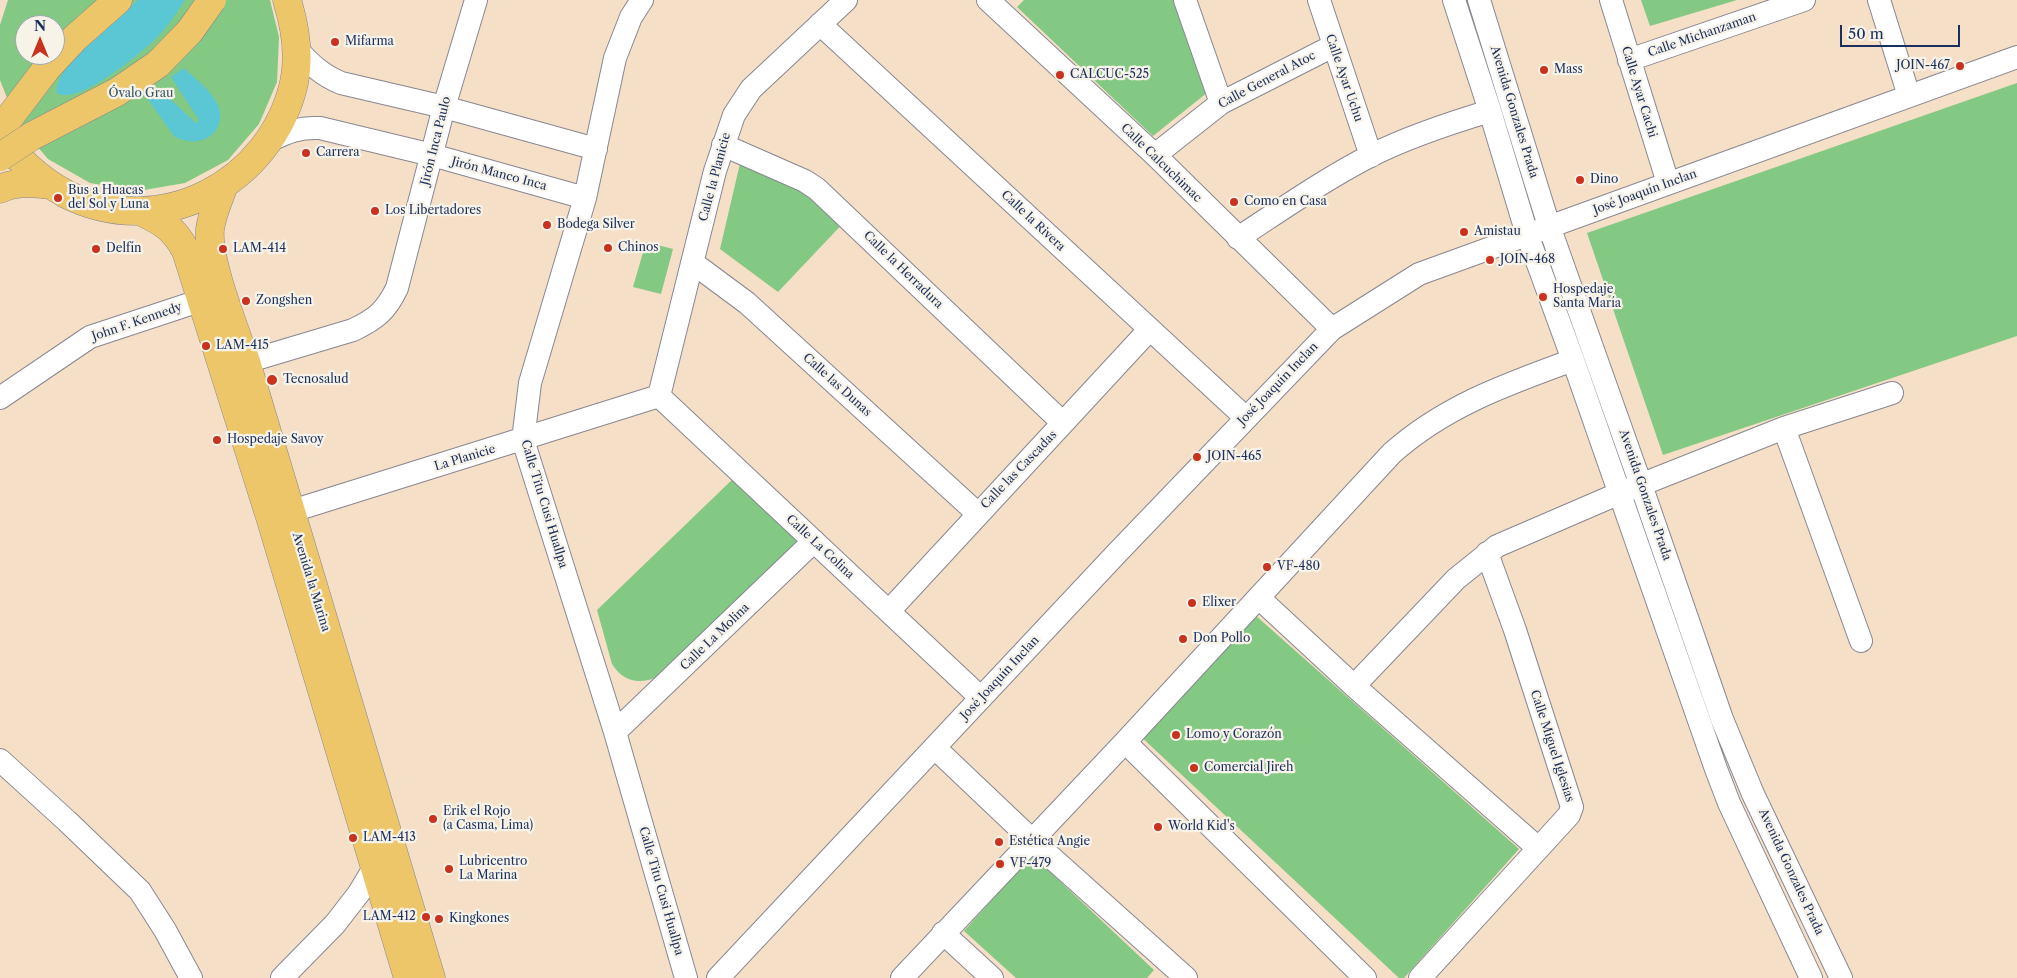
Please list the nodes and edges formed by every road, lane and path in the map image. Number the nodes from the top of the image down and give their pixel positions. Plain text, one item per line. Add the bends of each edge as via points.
1 (118, 0) edge
2 (212, 0) edge
3 (288, 0) edge
4 (476, 0) edge
5 (642, 0) edge
6 (846, 0) edge
7 (1185, 0) edge
8 (1319, 0) edge
9 (1454, 0) edge
10 (1479, 0) edge
11 (1611, 0) edge
12 (1804, 0) edge
13 (1879, 0) edge
14 (1002, 4) edge
15 (1760, 7) edge
16 (820, 24) junction
17 (1333, 46) junction
18 (297, 48) junction
19 (2017, 56) edge
20 (1629, 60) junction
21 (1908, 96) junction
22 (1221, 103) junction
23 (444, 107) junction
24 (1490, 112) junction
25 (0, 127) edge
26 (0, 132) edge
27 (270, 141) junction
28 (723, 145) junction
29 (596, 150) junction
30 (1154, 154) junction
31 (432, 155) junction
32 (1371, 156) junction
33 (0, 157) edge
34 (1668, 184) junction
35 (50, 185) junction
36 (224, 185) junction
37 (0, 189) edge
38 (585, 198) junction
39 (140, 211) junction
40 (1549, 226) junction
41 (1527, 234) junction
42 (1238, 238) junction
43 (693, 263) junction
44 (202, 300) junction
45 (1150, 329) junction
46 (1332, 329) junction
47 (1574, 360) junction
48 (246, 362) junction
49 (1892, 393) dead end
50 (659, 396) junction
51 (0, 398) edge
52 (1246, 418) junction
53 (1063, 423) junction
54 (1784, 428) junction
55 (523, 440) junction
56 (1642, 485) junction
57 (1620, 493) junction
58 (977, 513) junction
59 (280, 514) junction
60 (814, 542) junction
61 (1487, 553) junction
62 (1259, 598) junction
63 (888, 611) junction
64 (1861, 641) dead end
65 (1354, 686) junction
66 (981, 698) junction
67 (615, 732) junction
68 (1125, 742) junction
69 (935, 748) junction
70 (0, 760) edge
71 (1772, 832) junction
72 (1033, 840) junction
73 (1749, 844) junction
74 (1538, 848) junction
75 (374, 868) junction
76 (943, 933) junction
77 (191, 978) edge
78 (282, 978) edge
79 (408, 978) edge
80 (431, 978) edge
81 (686, 978) edge
82 (718, 978) edge
83 (902, 978) edge
84 (992, 978) edge
85 (1186, 978) edge
86 (1365, 978) edge
87 (1420, 978) edge
88 (1811, 978) edge
89 (1841, 978) edge

1 - 25 main road via 47,68
2 - 33 main road, bridge via 190,31 158,64 117,92 32,136
3 - 18 main road
4 - 23 street, Jirón Inca Paulo
5 - 29 street, Calle Titu Cusi Huallpa via 631,17 615,58
6 - 16 street, Calle la Planicie
7 - 22 street
8 - 17 street, Calle Ayar Uchu
9 - 24 street, Avenida Gonzales Prada
10 - 40 street, Avenida Gonzales Prada
11 - 20 street, Calle Ayar Cachi
12 - 15 street, Calle Michanzaman
13 - 21 street
14 - 30 street, Calle Calcuchimac
15 - 20 street, Calle Michanzaman
16 - 28 street, Calle la Planicie via 751,89 734,115
16 - 45 street, Calle la Rivera
17 - 22 street, Calle General Atoc
17 - 32 street, Calle Ayar Uchu
18 - 23 street via 326,77
18 - 27 main road via 294,81 285,112
19 - 21 street, José Joaquín Inclan
20 - 34 street, Calle Ayar Cachi
21 - 34 street, José Joaquín Inclan
22 - 30 street, Calle General Atoc
23 - 29 street
23 - 31 street, Jirón Inca Paulo
24 - 32 street via 1449,123
24 - 41 street, Avenida Gonzales Prada
26 - 35 main road via 26,166
27 - 31 street, Jirón Manco Inca via 304,127 320,128
27 - 36 main road via 249,165
28 - 43 street, Calle la Planicie
28 - 53 street, Calle la Herradura via 817,189
29 - 38 street, Calle Titu Cusi Huallpa
30 - 42 street, Calle Calcuchimac
31 - 38 street, Jirón Manco Inca
31 - 48 street, Jirón Inca Paulo via 397,288 389,305 368,323 353,330
32 - 42 street via 1301,196
34 - 40 street, José Joaquín Inclan
35 - 37 main road via 24,182
35 - 39 main road via 77,199 108,208
36 - 39 main road via 179,205
36 - 48 main road, Avenida la Marina via 210,230 212,250
38 - 55 street, Calle Titu Cusi Huallpa via 530,384
39 - 44 main road, Avenida la Marina via 164,223 178,235
40 - 41 street, José Joaquín Inclan
40 - 56 street, Avenida Gonzales Prada
41 - 46 street, José Joaquín Inclan via 1419,274
41 - 47 street, Avenida Gonzales Prada
42 - 46 street, Calle Calcuchimac
43 - 50 street, Calle la Planicie
43 - 58 street, Calle las Dunas via 747,303
44 - 51 street, John F. Kennedy via 90,337
44 - 59 main road, Avenida la Marina
45 - 52 street, Calle la Rivera
45 - 53 street, Calle las Cascadas
46 - 52 street, José Joaquín Inclan
47 - 57 street, Avenida Gonzales Prada
47 - 62 street via 1482,394 1410,438 1392,453
48 - 59 main road, Avenida la Marina
49 - 54 street
50 - 55 street, La Planicie
50 - 60 street, Calle La Colina
52 - 66 street, José Joaquín Inclan
53 - 58 street, Calle las Cascadas
54 - 56 street
54 - 64 street
55 - 59 street, La Planicie
55 - 67 street, Calle Titu Cusi Huallpa
56 - 57 street
56 - 71 street, Avenida Gonzales Prada via 1722,720
57 - 61 street via 1508,540
57 - 73 street, Avenida Gonzales Prada via 1716,769
58 - 63 street, Calle las Cascadas
59 - 75 main road, Avenida la Marina
59 - 80 main road, Avenida la Marina
60 - 63 street, Calle La Colina
60 - 67 street, Calle La Molina
61 - 65 street via 1456,579
61 - 74 street, Calle Miguel Iglesias via 1572,804 1569,815
62 - 65 street
62 - 68 street
63 - 66 street, Calle La Colina
65 - 74 street
66 - 69 street, José Joaquín Inclan
67 - 81 street, Calle Titu Cusi Huallpa
68 - 72 street
68 - 86 street
69 - 72 street
69 - 82 street, José Joaquín Inclan
70 - 77 street via 140,891
71 - 73 street
71 - 89 street, Avenida Gonzales Prada
72 - 76 street
72 - 85 street
73 - 88 street, Avenida Gonzales Prada
74 - 87 street, Calle Miguel Iglesias
75 - 78 street via 335,924
75 - 79 main road, Avenida la Marina
76 - 83 street
76 - 84 street

